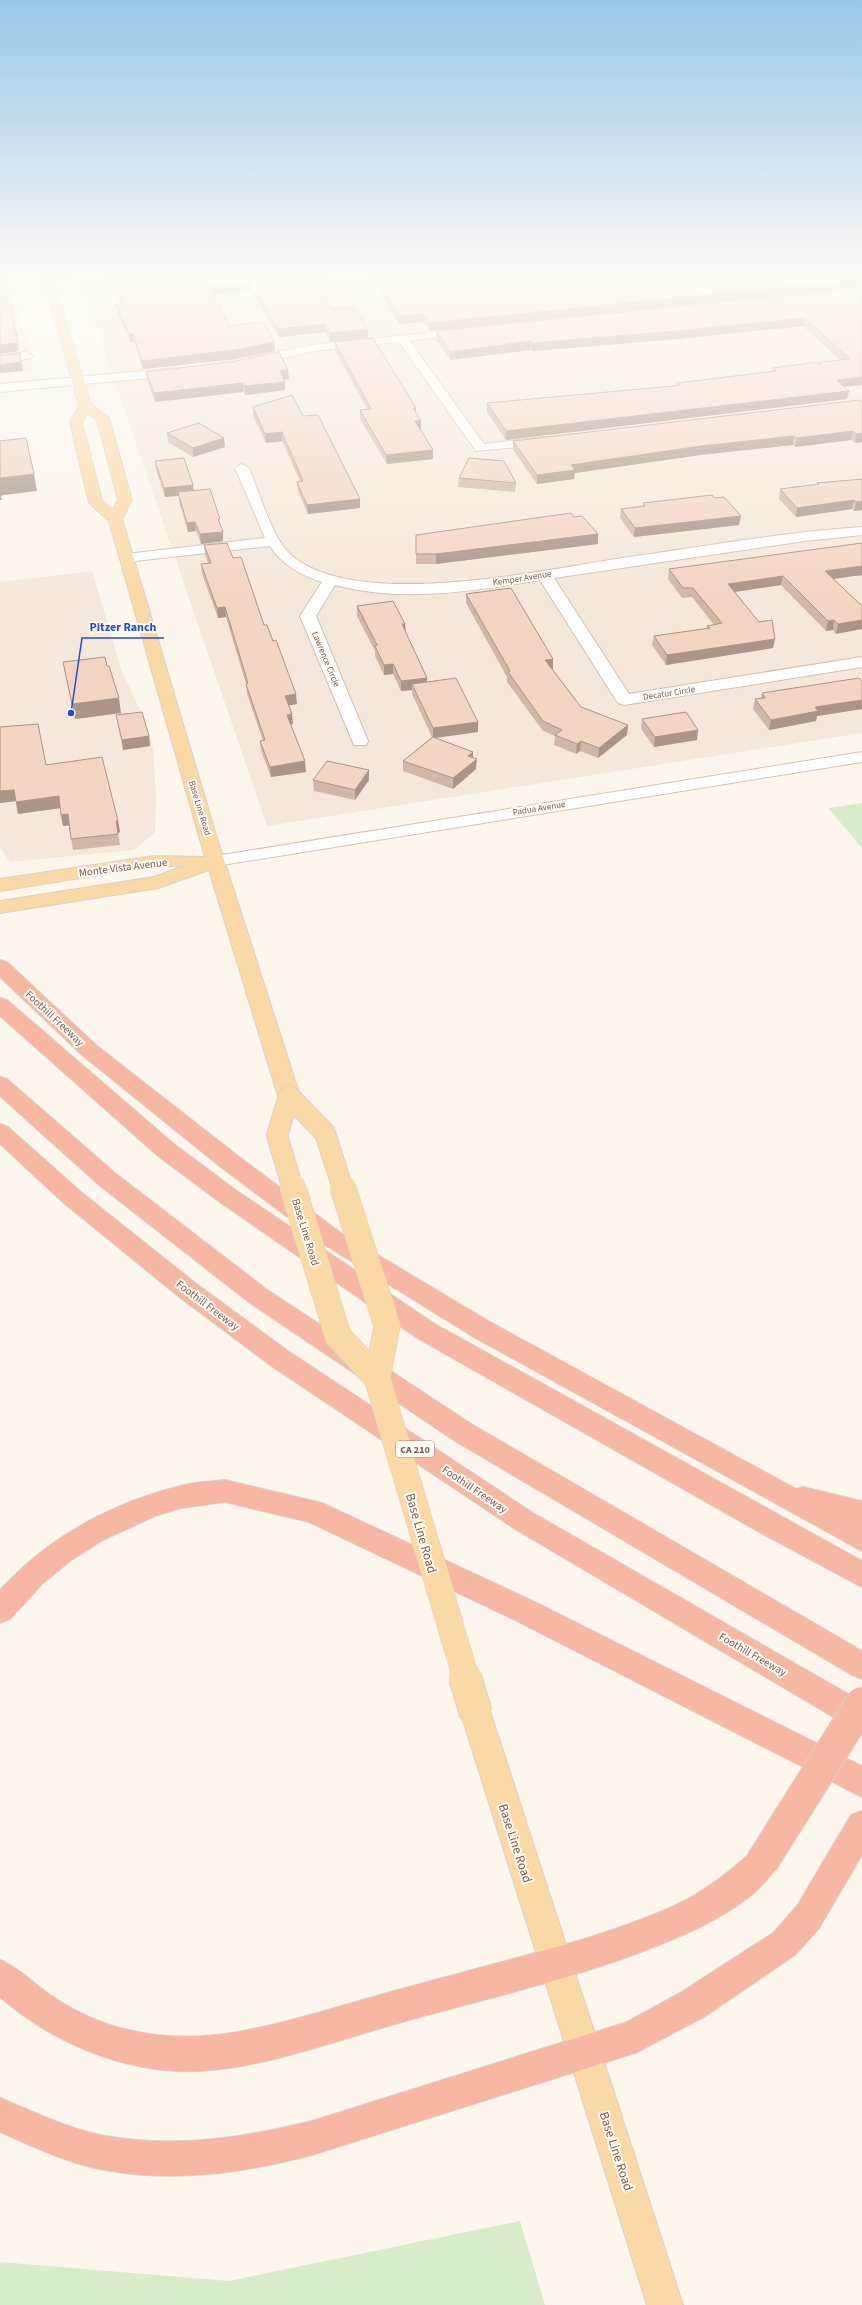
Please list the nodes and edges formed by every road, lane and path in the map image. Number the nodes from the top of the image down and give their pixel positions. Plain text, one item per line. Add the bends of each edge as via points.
1 (45, 385) edge
2 (79, 385) edge
3 (436, 385) edge
4 (0, 388) edge
5 (85, 406) junction
6 (552, 440) edge
7 (242, 468) dead end
8 (115, 519) junction
9 (862, 531) edge
10 (274, 541) junction
11 (126, 558) junction
12 (544, 574) junction
13 (330, 581) junction
14 (862, 662) edge
15 (360, 740) dead end
16 (862, 757) edge
17 (216, 861) junction
18 (0, 885) edge
19 (0, 907) edge
20 (0, 966) edge
21 (0, 1005) edge
22 (0, 1084) edge
23 (289, 1096) junction
24 (0, 1132) edge
25 (377, 1378) junction
26 (771, 1490) junction
27 (862, 1513) edge
28 (862, 1539) edge
29 (862, 1575) edge
30 (0, 1610) edge
31 (862, 1666) edge
32 (862, 1703) edge
33 (862, 1718) edge
34 (862, 1782) edge
35 (862, 1826) edge
36 (555, 1962) junction
37 (0, 1976) edge
38 (586, 2053) junction
39 (0, 2115) edge
40 (665, 2305) edge

1 - 4 street
2 - 5 main road
3 - 6 street via 481,448
5 - 8 main road via 76,422 96,503
5 - 8 main road via 103,418 125,500
7 - 10 street, Kemper Avenue
8 - 11 main road, Base Line Road
9 - 12 street, Kemper Avenue via 832,533
10 - 11 street
10 - 13 street, Kemper Avenue via 285,557 304,570
11 - 17 main road, Base Line Road
12 - 13 street, Kemper Avenue via 462,587 425,589 376,588
12 - 14 street, Decatur Circle via 624,700
13 - 15 street, Lawrence Circle via 308,616
16 - 17 street, Padua Avenue
17 - 18 main road, Monte Vista Avenue via 154,861
17 - 19 main road, Monte Vista Avenue via 158,882
17 - 23 main road, Base Line Road
20 - 26 highway, Foothill Freeway via 89,1050 230,1162 333,1239 481,1329
21 - 29 highway via 172,1154 229,1197 426,1331
22 - 31 highway via 106,1179 258,1296 464,1433
23 - 25 main road, Base Line Road, bridge via 325,1133 387,1326
23 - 25 main road, Base Line Road, bridge via 277,1135 338,1336
24 - 33 highway, Foothill Freeway / CA 210 via 73,1198 174,1280 278,1358 524,1521
25 - 36 main road, Base Line Road, bridge via 476,1714
26 - 27 highway
26 - 28 highway, Foothill Freeway
30 - 34 highway via 32,1575 60,1552 93,1532 151,1506 181,1497 225,1491 313,1511 527,1612
32 - 36 highway, bridge via 762,1862 745,1880 726,1896 695,1914 648,1933
35 - 38 highway via 808,1917 784,1944 692,2005 635,2036
36 - 37 highway via 259,2046 215,2053 176,2054 121,2046 75,2029 23,1997
36 - 38 main road, Base Line Road
38 - 39 highway via 312,2138 260,2151 191,2159 145,2158 106,2153 51,2137
38 - 40 main road, Base Line Road

